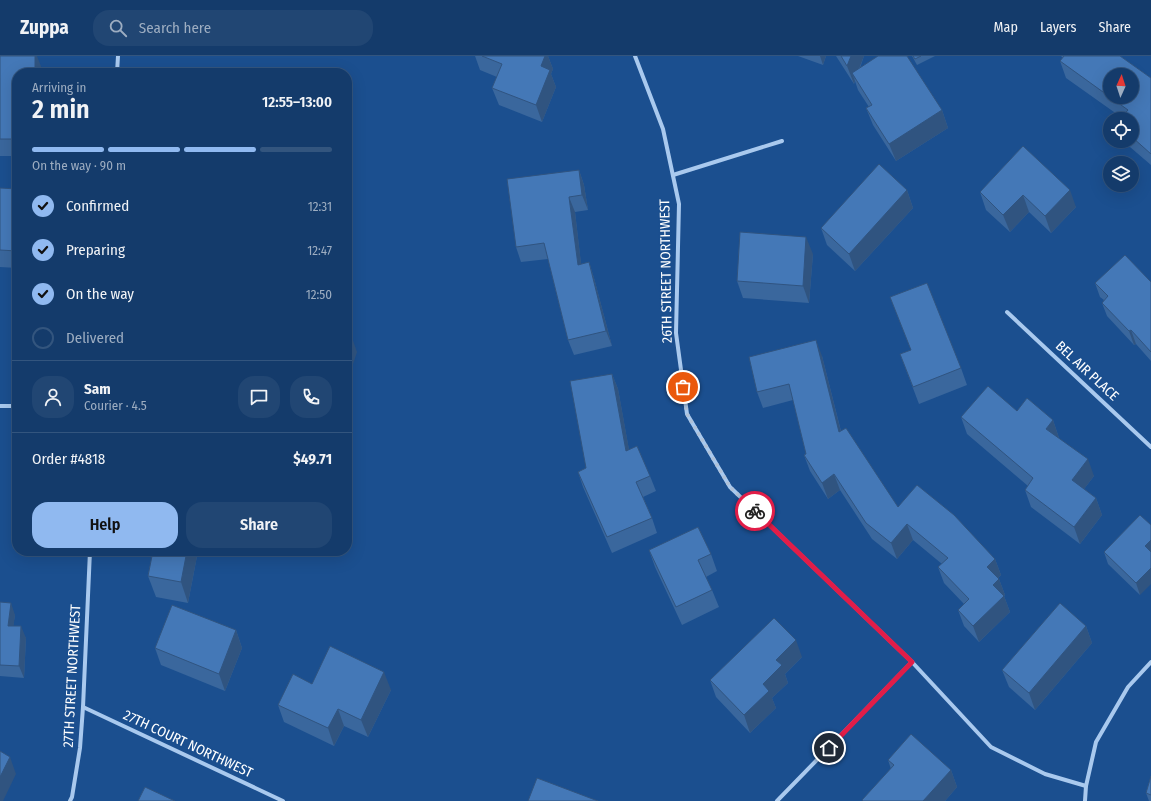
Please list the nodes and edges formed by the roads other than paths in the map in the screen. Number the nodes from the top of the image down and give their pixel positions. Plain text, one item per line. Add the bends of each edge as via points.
1 (118, 56) edge
2 (635, 56) edge
3 (117, 68) edge
4 (782, 141) dead end
5 (673, 175) junction
6 (1007, 312) dead end
7 (0, 406) edge
8 (12, 406) edge
9 (1151, 447) edge
10 (90, 556) edge
11 (912, 662) junction
12 (1151, 662) edge
13 (83, 707) junction
14 (1086, 786) junction
15 (70, 801) edge
16 (283, 801) edge
17 (777, 801) edge
18 (1085, 801) edge

1 - 3 street
2 - 5 street, 26TH STREET NORTHWEST via 663,129
4 - 5 street
5 - 11 street, 26TH STREET NORTHWEST via 679,204 676,333 687,414 730,487
6 - 9 street, BEL AIR PLACE
7 - 8 street
10 - 13 street, 27TH STREET NORTHWEST
11 - 14 street, 26TH STREET NORTHWEST via 991,747 1045,774
11 - 17 street
12 - 14 street via 1128,687 1096,742
13 - 15 street, 27TH STREET NORTHWEST via 80,748
13 - 16 street, 27TH COURT NORTHWEST
14 - 18 street

